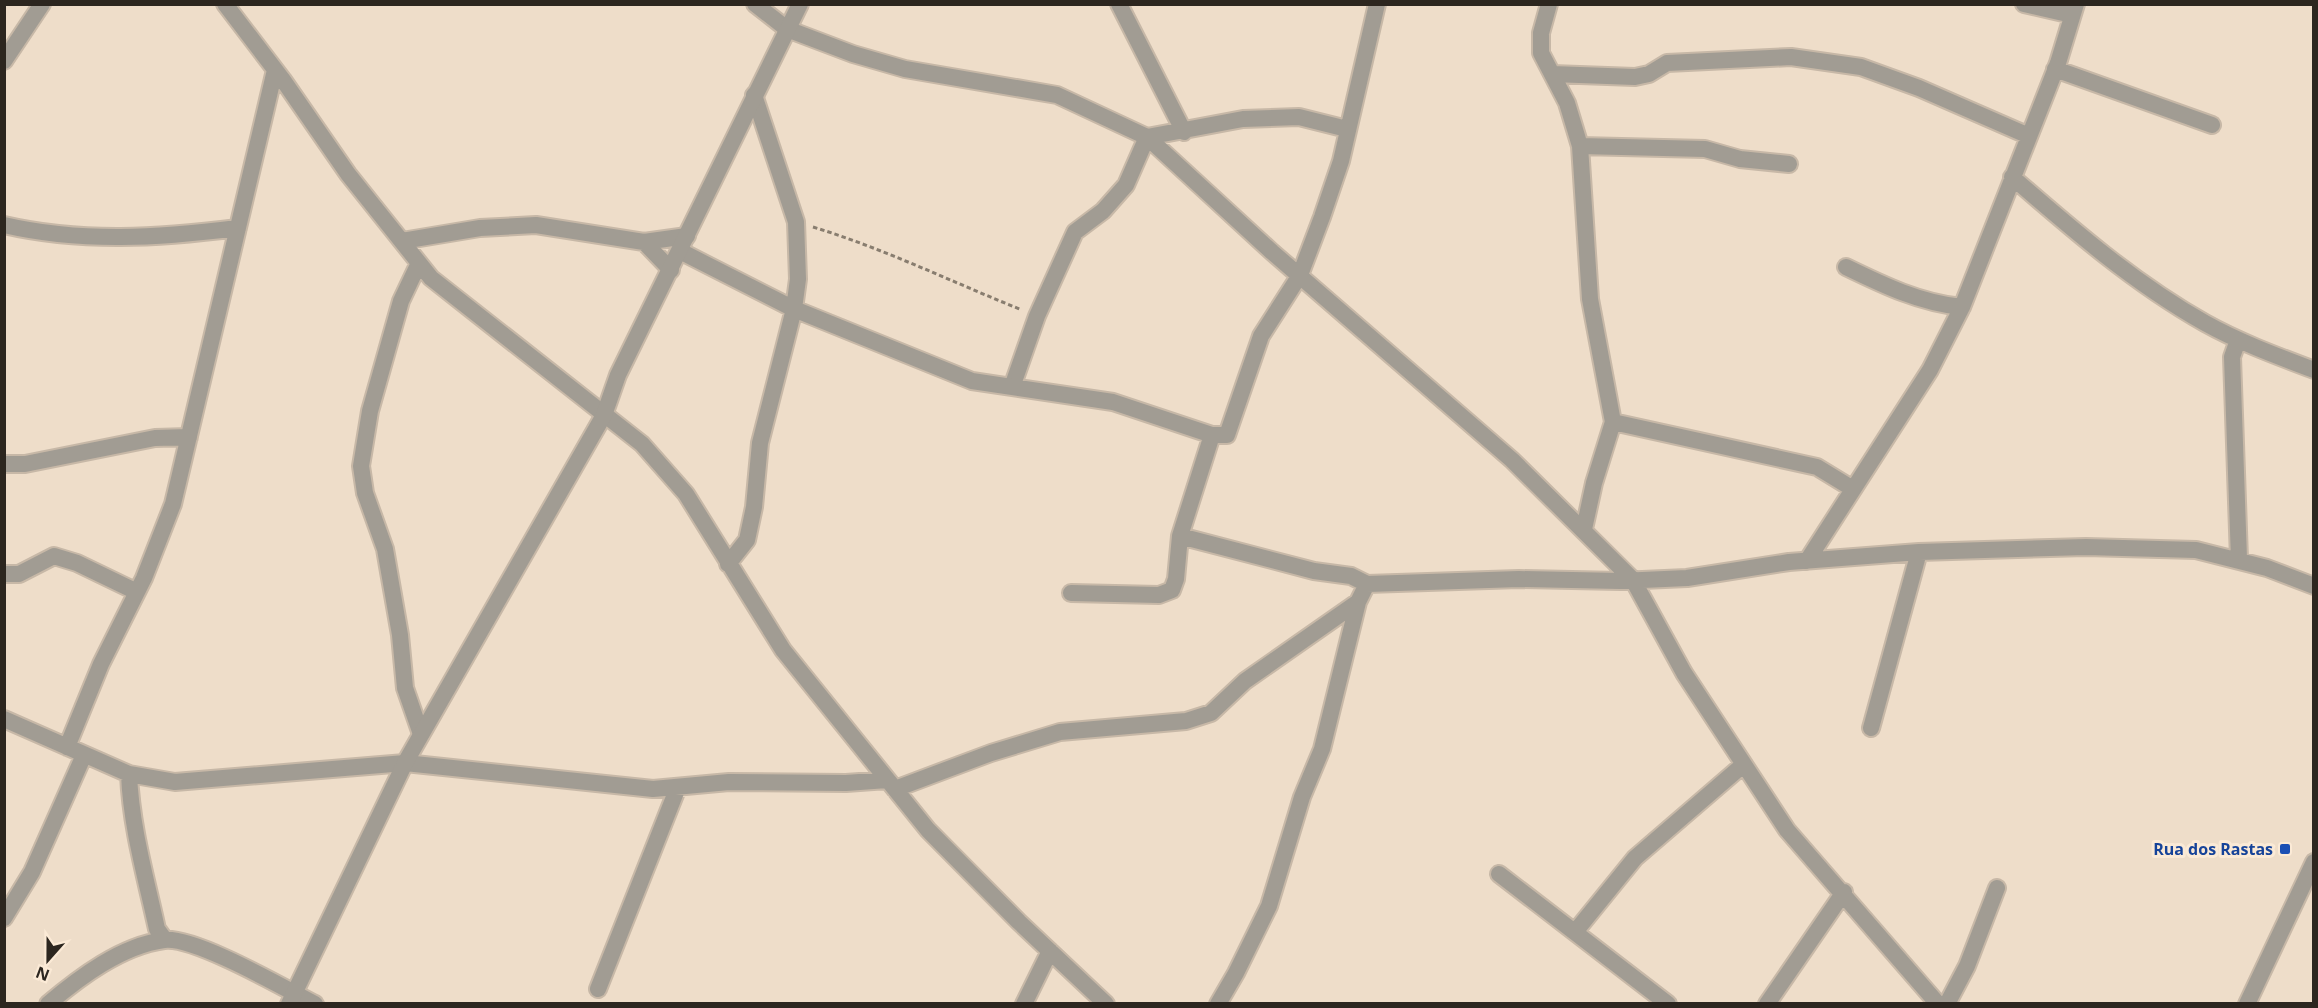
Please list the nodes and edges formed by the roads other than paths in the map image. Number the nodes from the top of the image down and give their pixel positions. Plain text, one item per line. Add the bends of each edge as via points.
1 (42, 4) edge
2 (225, 4) edge
3 (755, 4) edge
4 (800, 4) edge
5 (1119, 4) edge
6 (1377, 4) edge
7 (1549, 4) edge
8 (2024, 4) edge
9 (2074, 10) edge
10 (787, 29) junction
11 (4, 62) edge
12 (2055, 69) junction
13 (275, 70) junction
14 (1552, 74) junction
15 (754, 95) junction
16 (2212, 125) dead end
17 (1347, 129) junction
18 (1184, 132) junction
19 (2029, 136) junction
20 (1147, 137) junction
21 (1580, 147) junction
22 (1789, 164) dead end
23 (2012, 177) junction
24 (4, 225) edge
25 (238, 228) junction
26 (402, 241) junction
27 (644, 242) junction
28 (684, 244) junction
29 (419, 263) junction
30 (1846, 267) dead end
31 (671, 270) junction
32 (1299, 275) junction
33 (1962, 307) junction
34 (794, 309) junction
35 (2238, 340) junction
36 (2313, 370) edge
37 (1012, 387) junction
38 (604, 415) junction
39 (1613, 422) junction
40 (1212, 435) junction
41 (189, 436) junction
42 (4, 464) edge
43 (1853, 489) junction
44 (1584, 529) junction
45 (1180, 536) junction
46 (1918, 552) junction
47 (2240, 559) junction
48 (1807, 561) junction
49 (728, 564) junction
50 (4, 574) edge
51 (1633, 580) junction
52 (1367, 584) junction
53 (2313, 586) edge
54 (137, 592) junction
55 (1071, 593) dead end
56 (1358, 602) junction
57 (4, 718) edge
58 (1871, 728) dead end
59 (421, 734) junction
60 (67, 747) junction
61 (84, 755) junction
62 (405, 763) junction
63 (1743, 765) junction
64 (129, 774) junction
65 (891, 784) junction
66 (678, 787) junction
67 (2313, 862) edge
68 (1499, 874) dead end
69 (1996, 888) dead end
70 (1844, 892) junction
71 (4, 918) edge
72 (1575, 933) junction
73 (165, 940) junction
74 (1050, 951) junction
75 (598, 989) dead end
76 (291, 998) edge
77 (48, 1004) edge
78 (315, 1004) edge
79 (1024, 1004) edge
80 (1106, 1004) edge
81 (1218, 1004) edge
82 (1668, 1004) edge
83 (1767, 1004) edge
84 (1938, 1004) edge
85 (1947, 1004) edge
86 (2247, 1004) edge

1 - 11 street
2 - 13 street
3 - 10 street
4 - 10 street
5 - 18 street
6 - 17 street
7 - 14 street via 1541,33 1541,53
8 - 9 street
9 - 12 street
10 - 15 street
10 - 20 street via 905,69 1057,95
12 - 16 street
12 - 19 street
13 - 25 street
13 - 26 street via 348,174
14 - 19 street via 1635,77 1667,63 1791,57 1861,67
14 - 21 street via 1567,103
15 - 28 street
15 - 34 street via 796,222 798,279
17 - 18 street via 1299,117 1243,119
17 - 32 street via 1341,161
18 - 20 street
19 - 23 street
20 - 32 street
20 - 37 street via 1126,185 1103,211 1076,232 1037,316
21 - 22 street via 1705,149 1740,159
21 - 39 street via 1590,299
23 - 33 street
23 - 35 street via 2127,272
24 - 25 street via 98,238 169,236
25 - 41 street
26 - 27 street via 480,228 536,225
26 - 29 street
27 - 28 street
27 - 31 street
28 - 31 street
28 - 34 street
29 - 38 street via 431,278
29 - 59 street via 401,301 370,411 361,466 365,493 385,549 405,688
30 - 33 street via 1891,289
31 - 38 street via 618,375
32 - 40 street via 1261,336 1227,435
32 - 44 street via 1512,460
33 - 43 street via 1930,370
34 - 37 street via 972,381
34 - 49 street via 760,443 747,540
35 - 36 street
35 - 47 street via 2232,357
37 - 40 street via 1113,402
38 - 49 street via 642,444 686,494
38 - 59 street
39 - 43 street via 1817,467
39 - 44 street
40 - 45 street
41 - 42 street via 155,438 25,464
41 - 54 street via 173,504
43 - 48 street
44 - 51 street
45 - 52 street via 1314,571 1351,576
45 - 55 street via 1172,590 1159,595
46 - 47 street via 2149,548 2196,550
46 - 48 street
46 - 58 street
47 - 53 street
48 - 51 street via 1687,578
49 - 65 street via 783,650
50 - 54 street via 18,574 54,556
51 - 52 street
51 - 63 street via 1684,673
52 - 56 street
54 - 60 street via 101,664
56 - 65 street via 1260,669 1211,713 1186,721 1060,732
56 - 81 street via 1322,749 1302,797 1269,906
57 - 60 street
59 - 62 street
60 - 61 street
61 - 64 street
61 - 71 street via 32,872
62 - 64 street via 175,782
62 - 66 street via 564,782 653,789
62 - 76 street
63 - 70 street via 1787,830
63 - 72 street via 1635,858
64 - 73 street via 140,851 158,929
65 - 66 street via 729,782
65 - 74 street via 928,830
66 - 75 street
67 - 86 street
68 - 72 street
69 - 85 street via 1967,966
70 - 83 street
70 - 84 street
72 - 82 street
73 - 76 street via 195,945
73 - 77 street via 142,946 87,973
74 - 79 street
74 - 80 street
76 - 78 street

